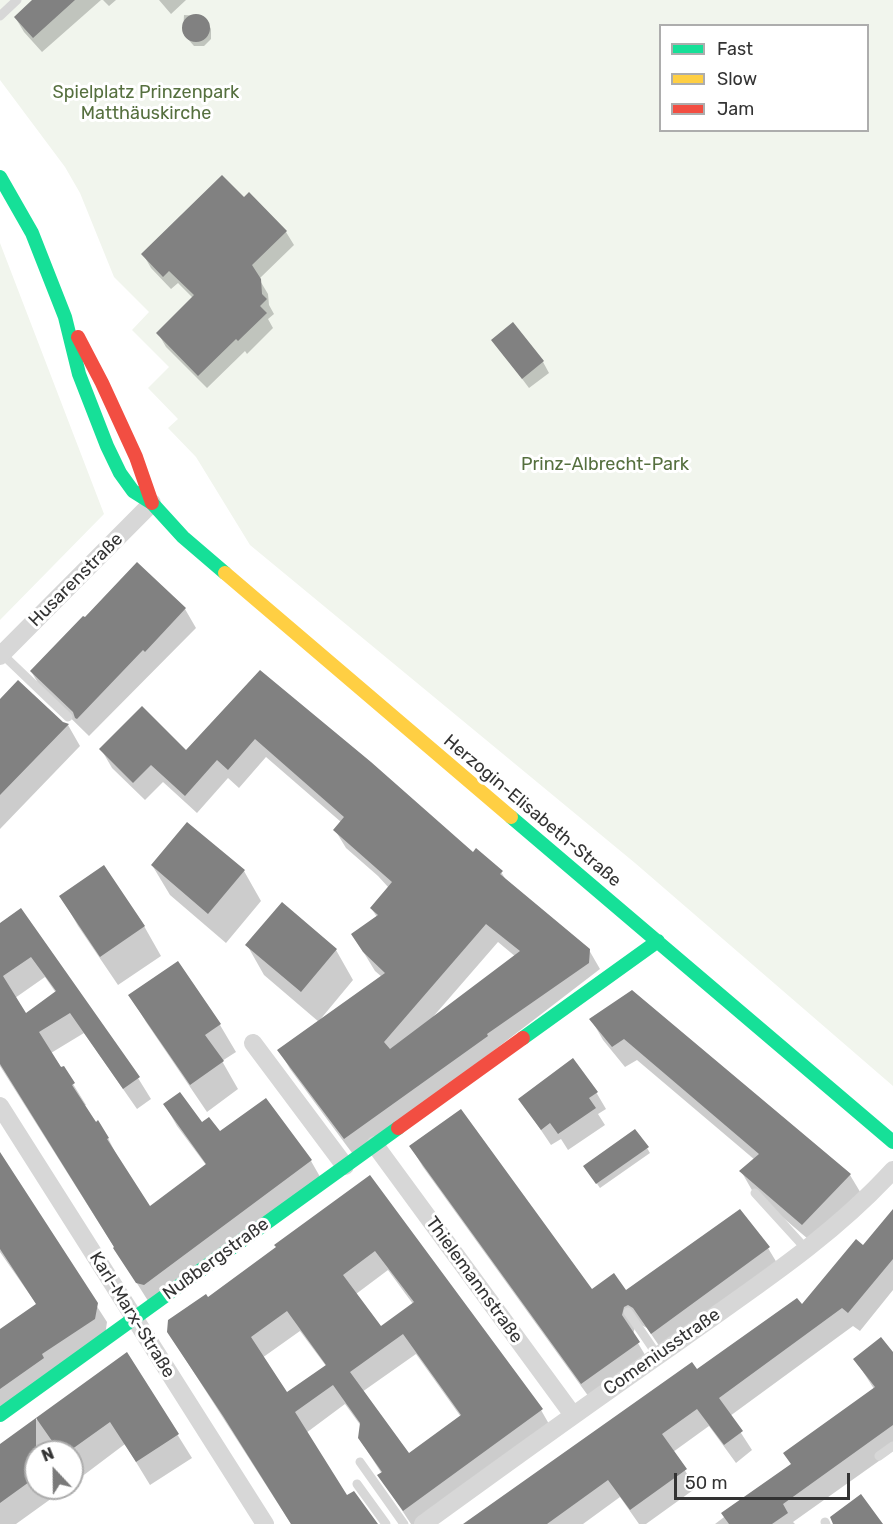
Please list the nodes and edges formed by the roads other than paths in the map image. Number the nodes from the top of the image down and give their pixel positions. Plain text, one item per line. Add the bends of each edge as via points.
1 (17, 0) edge
2 (0, 16) edge
3 (0, 177) edge
4 (65, 316) junction
5 (152, 503) junction
6 (1, 655) edge
7 (68, 717) dead end
8 (658, 941) junction
9 (253, 1043) dead end
10 (0, 1106) edge
11 (893, 1142) edge
12 (375, 1145) junction
13 (345, 1166) junction
14 (893, 1170) edge
15 (755, 1193) dead end
16 (806, 1249) junction
17 (628, 1312) dead end
18 (134, 1319) junction
19 (658, 1356) junction
20 (0, 1415) edge
21 (573, 1415) junction
22 (893, 1446) edge
23 (879, 1456) dead end
24 (360, 1462) dead end
25 (357, 1484) dead end
26 (264, 1524) edge
27 (386, 1524) edge
28 (404, 1524) edge
29 (423, 1524) edge

1 - 2 lane
3 - 4 street, Herzogin-Elisabeth-Straße via 32,233
4 - 5 street, Herzogin-Elisabeth-Straße via 97,368 148,482
4 - 5 street, Herzogin-Elisabeth-Straße via 79,374 107,446 133,491
5 - 6 street, Husarenstraße
5 - 8 street, Herzogin-Elisabeth-Straße via 183,537 251,596
6 - 7 lane
8 - 11 street, Herzogin-Elisabeth-Straße
8 - 12 street, Nußbergstraße
9 - 13 street
10 - 18 street, Karl-Marx-Straße
12 - 13 street, Nußbergstraße
12 - 21 street, Thielemannstraße
13 - 18 street, Nußbergstraße
14 - 16 street, Comeniusstraße
15 - 16 lane
16 - 19 street, Comeniusstraße
17 - 19 lane
18 - 20 street, Nußbergstraße
18 - 26 street, Karl-Marx-Straße
19 - 21 street, Comeniusstraße
21 - 29 street, Comeniusstraße
22 - 23 lane
24 - 28 lane
25 - 27 lane

